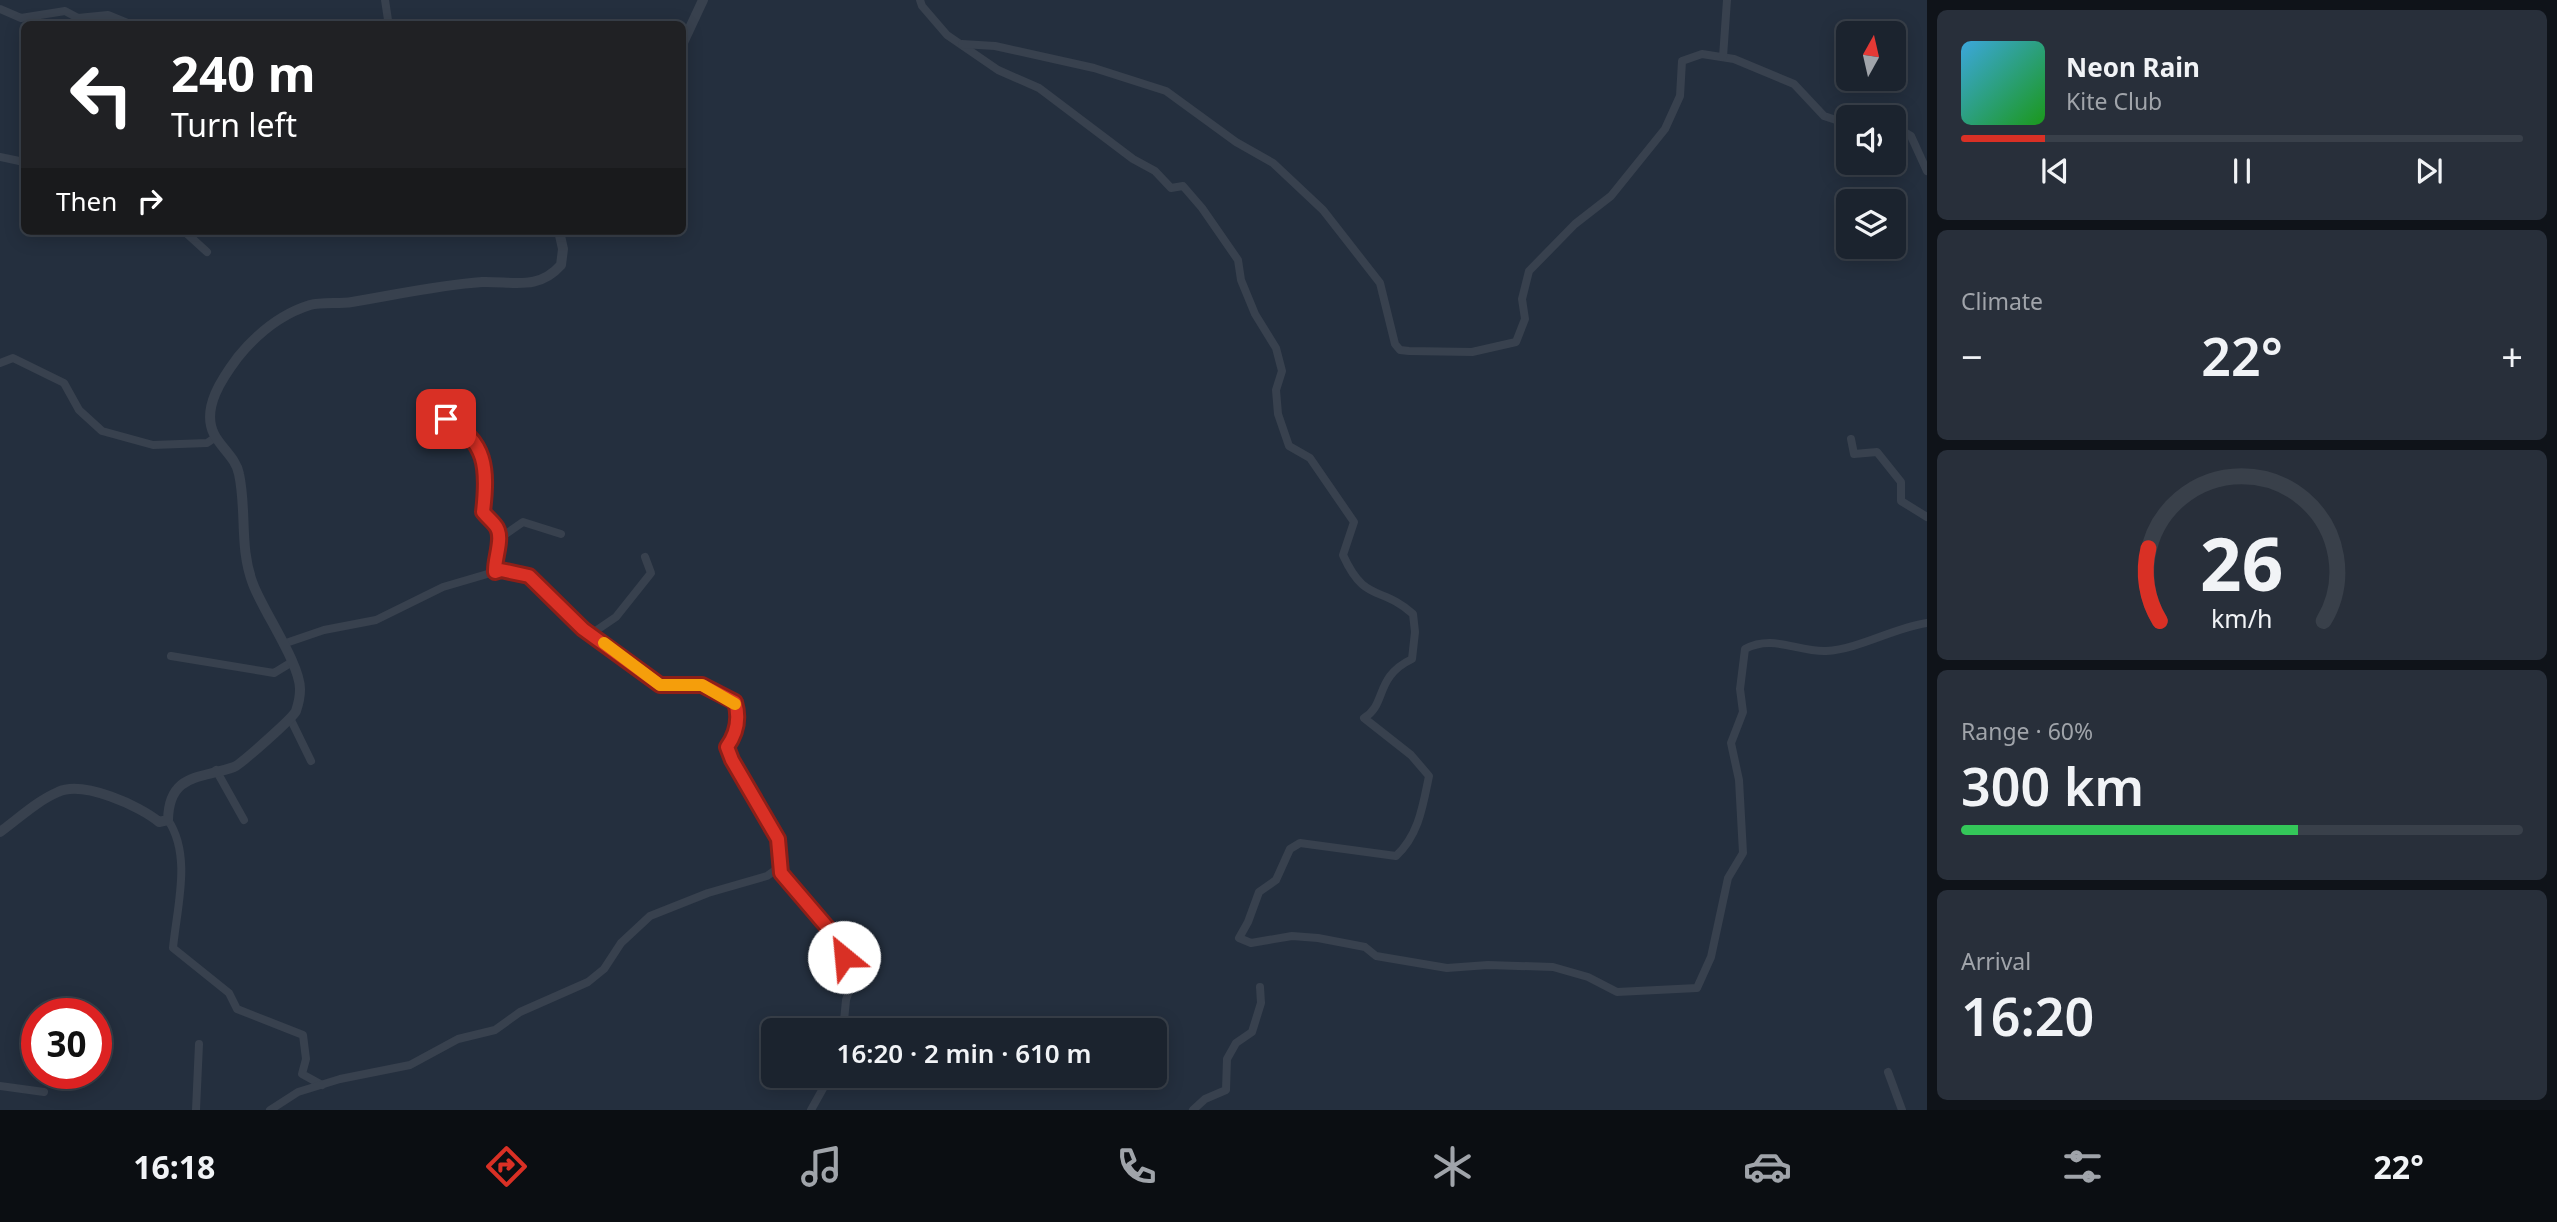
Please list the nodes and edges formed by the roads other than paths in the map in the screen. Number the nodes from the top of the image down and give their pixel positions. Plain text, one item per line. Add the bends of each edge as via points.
1 (385, 0) edge
2 (703, 0) edge
3 (920, 0) edge
4 (1727, 0) edge
5 (0, 9) edge
6 (388, 20) dead end
7 (123, 21) edge
8 (686, 36) edge
9 (959, 44) junction
10 (1723, 57) junction
11 (1836, 120) edge
12 (1906, 133) edge
13 (0, 157) edge
14 (21, 161) edge
15 (1927, 171) edge
16 (188, 235) edge
17 (560, 235) edge
18 (207, 253) dead end
19 (0, 363) edge
20 (446, 419) dead end
21 (216, 437) junction
22 (1850, 439) dead end
23 (1927, 517) edge
24 (561, 534) dead end
25 (500, 538) junction
26 (645, 557) dead end
27 (495, 572) junction
28 (1927, 622) edge
29 (591, 634) junction
30 (284, 643) junction
31 (171, 656) dead end
32 (292, 662) junction
33 (290, 718) junction
34 (311, 761) dead end
35 (216, 770) junction
36 (167, 820) junction
37 (244, 820) dead end
38 (0, 832) edge
39 (781, 866) junction
40 (1260, 988) dead end
41 (844, 1018) edge
42 (199, 1044) dead end
43 (1888, 1072) dead end
44 (321, 1085) junction
45 (0, 1086) edge
46 (823, 1088) edge
47 (44, 1092) dead end
48 (195, 1110) edge
49 (270, 1110) edge
50 (811, 1110) edge
51 (1193, 1110) edge
52 (1902, 1110) edge

1 - 6 street
2 - 8 street
3 - 9 street
4 - 10 street
5 - 7 street via 21,18 65,11 78,18 108,15
9 - 10 street via 995,46 1094,68 1176,96 1217,129 1279,167 1323,209 1380,283 1395,344 1400,350 1420,352 1472,352 1516,342 1525,319 1522,299 1529,271 1575,224 1611,196 1665,129 1680,96 1682,61 1702,54
9 - 28 street via 1039,88 1171,188 1183,186 1202,208 1237,260 1255,314 1276,348 1282,370 1276,390 1283,435 1289,446 1310,458 1354,522 1342,555 1362,587 1413,614 1412,659 1388,675 1373,714 1364,718 1412,755 1429,776 1409,844 1396,856 1300,843 1290,849 1276,880 1259,892 1239,938 1251,943 1292,936 1318,938 1365,947 1376,956 1447,968 1553,967 1617,992 1697,988 1711,957 1728,878 1743,853 1739,780 1731,743 1743,712 1745,649 1758,642 1825,651
10 - 11 street via 1794,84 1824,116
12 - 15 street
13 - 14 street
16 - 18 street
17 - 21 street via 561,265 539,282 481,282 311,305 268,326 251,341 220,384 211,412
19 - 21 street via 12,358 64,383 79,410 102,431 153,445 207,443
20 - 25 street via 465,429 477,443 486,479 483,512
21 - 30 street via 239,474 242,541 252,582
22 - 23 street via 1854,454 1877,452 1901,482 1901,501
24 - 25 street via 523,522
25 - 27 street
26 - 29 street via 651,573 616,617
27 - 29 street via 529,576
27 - 30 street via 443,587 376,620
29 - 39 street via 660,685 702,685 735,702 738,722 727,747 778,839
30 - 32 street
31 - 32 street via 274,673
32 - 33 street via 300,687 296,712
33 - 34 street
33 - 35 street via 236,766
35 - 36 street via 184,782 171,797
35 - 37 street
36 - 38 street via 159,822 94,792 61,790
36 - 44 street via 178,836 182,868 173,948 229,993 237,1009 303,1035 306,1059 302,1074
39 - 41 street via 791,887 839,941 854,976
39 - 44 street via 767,876 650,916 588,982 520,1012 495,1030 458,1039 410,1065
40 - 51 street via 1261,1003 1251,1032 1236,1043 1227,1059 1226,1090
42 - 48 street
43 - 52 street
44 - 49 street via 298,1092
45 - 47 street
46 - 50 street

